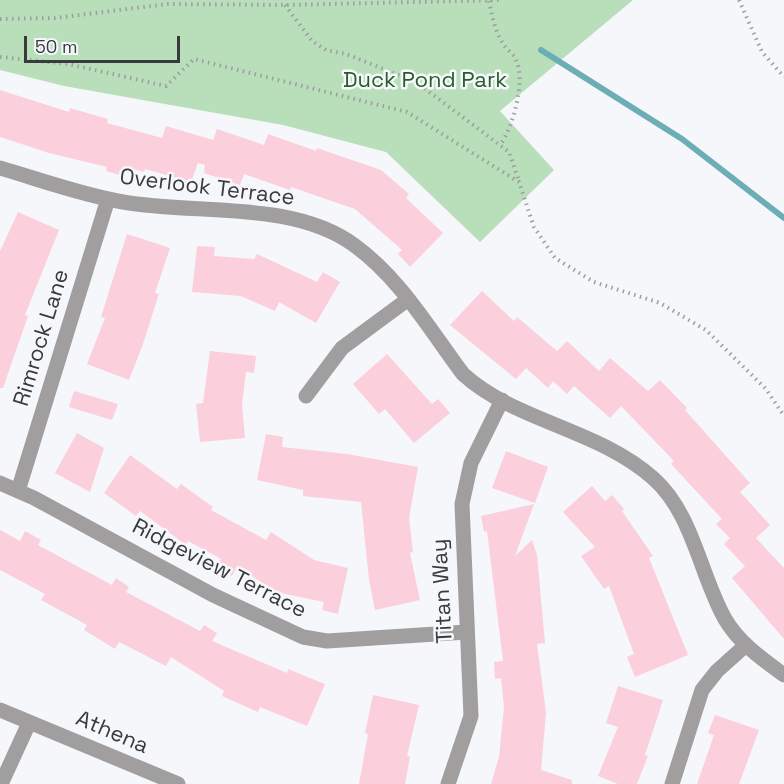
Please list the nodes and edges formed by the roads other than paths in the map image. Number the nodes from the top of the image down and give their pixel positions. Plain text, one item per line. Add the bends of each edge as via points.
1 (0, 168) edge
2 (108, 198) junction
3 (407, 300) junction
4 (306, 396) dead end
5 (502, 400) junction
6 (0, 483) edge
7 (18, 491) junction
8 (467, 632) junction
9 (746, 645) junction
10 (784, 675) edge
11 (0, 710) edge
12 (29, 723) junction
13 (1, 784) edge
14 (178, 784) edge
15 (448, 784) edge
16 (672, 784) edge

1 - 2 street, Overlook Terrace
2 - 3 street, Overlook Terrace via 261,214 328,230 379,265
2 - 7 street, Rimrock Lane
3 - 4 street via 342,348
3 - 5 street, Overlook Terrace via 463,374
5 - 8 street, Titan Way via 471,463 462,504
5 - 9 street, Overlook Terrace via 593,439 654,479 676,506 716,602
6 - 7 street, Ridgeview Terrace
7 - 8 street, Ridgeview Terrace via 213,595 303,637 327,640
8 - 15 street, Titan Way via 471,716
9 - 10 street, Overlook Terrace
9 - 16 street via 702,690
11 - 12 street, Athena
12 - 13 street
12 - 14 street, Athena

